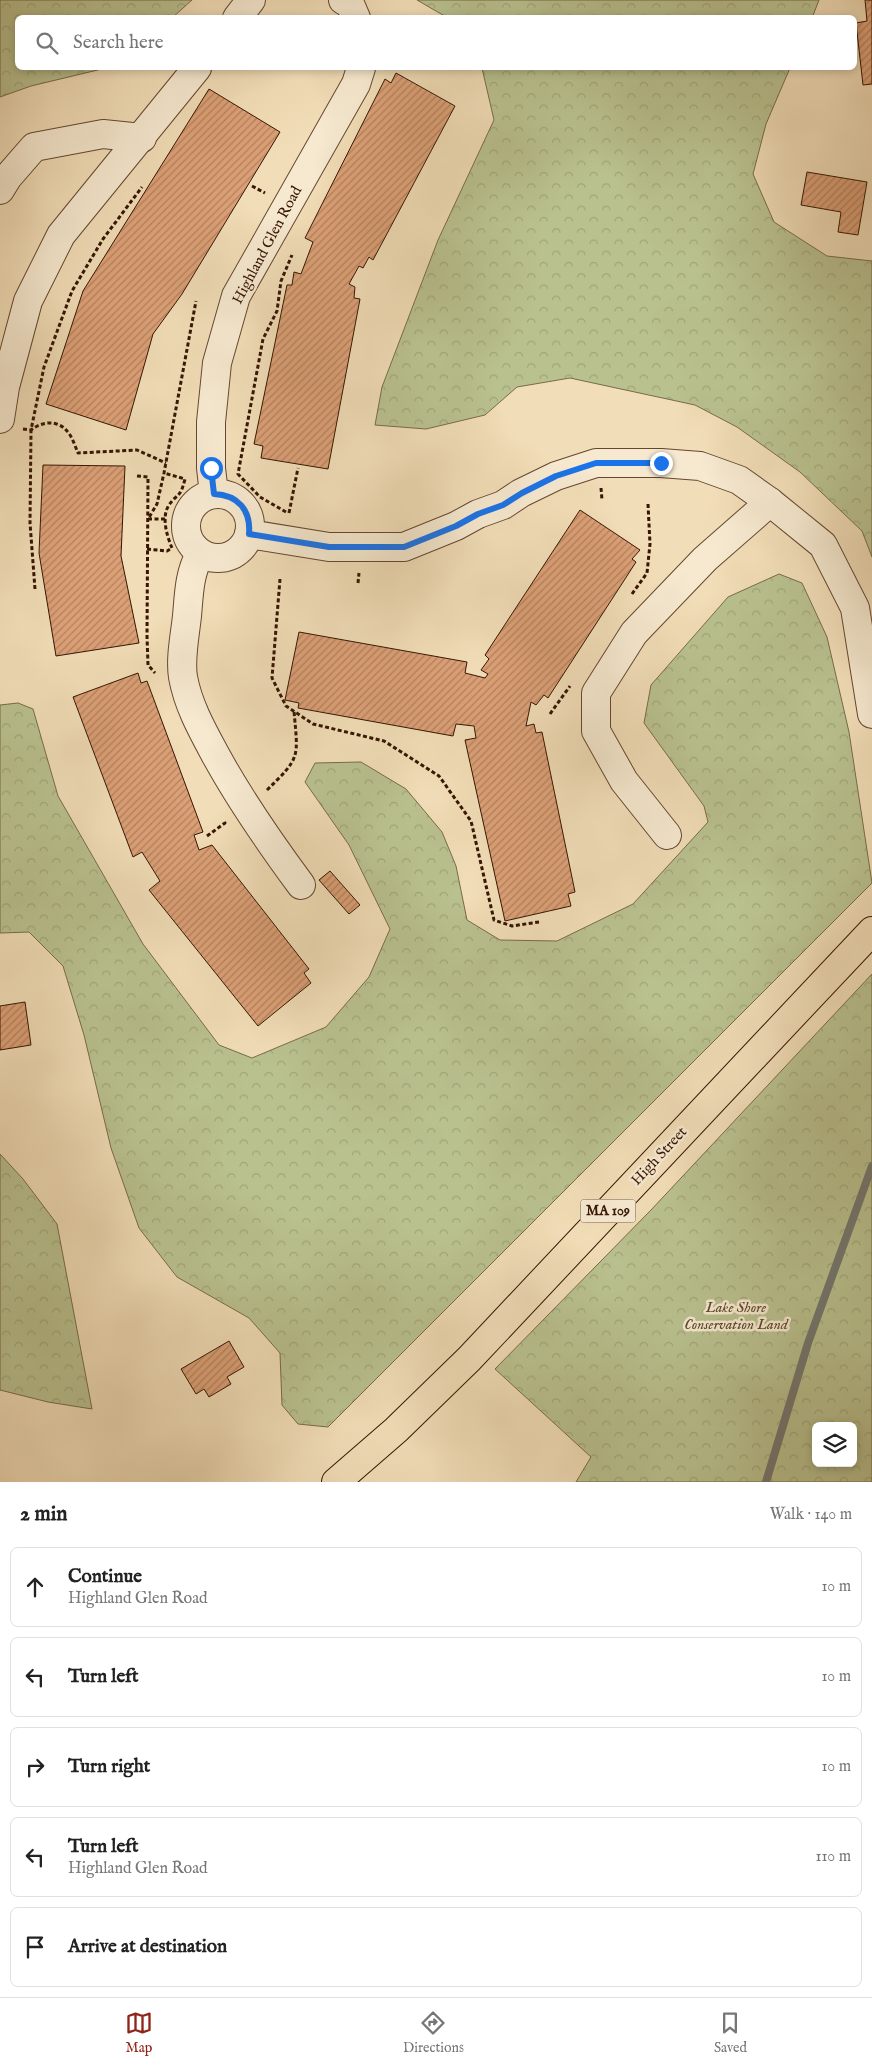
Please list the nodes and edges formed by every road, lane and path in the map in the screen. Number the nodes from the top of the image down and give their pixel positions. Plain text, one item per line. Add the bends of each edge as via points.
1 (251, 0) edge
2 (343, 0) edge
3 (239, 15) edge
4 (355, 15) edge
5 (195, 70) edge
6 (360, 70) edge
7 (142, 138) junction
8 (252, 186) dead end
9 (142, 187) dead end
10 (0, 190) edge
11 (272, 197) dead end
12 (295, 248) dead end
13 (196, 301) dead end
14 (0, 419) edge
15 (31, 430) junction
16 (166, 463) junction
17 (298, 468) dead end
18 (164, 474) junction
19 (214, 494) junction
20 (770, 502) junction
21 (648, 504) dead end
22 (289, 513) junction
23 (295, 517) dead end
24 (166, 519) junction
25 (249, 534) junction
26 (148, 550) dead end
27 (200, 554) junction
28 (280, 579) dead end
29 (36, 589) dead end
30 (630, 596) dead end
31 (572, 683) dead end
32 (294, 711) junction
33 (550, 714) dead end
34 (872, 714) edge
35 (265, 792) dead end
36 (667, 835) dead end
37 (301, 885) dead end
38 (539, 922) dead end
39 (872, 931) edge
40 (336, 1482) edge

1 - 3 street
2 - 4 street via 350,4
5 - 7 street
6 - 19 street, Highland Glen Road via 356,84 236,296 216,373 211,422
7 - 10 street via 103,134 34,147
7 - 14 street via 61,235 28,301 5,387
8 - 11 path
9 - 15 path via 103,239 72,291 44,367
12 - 22 path via 281,281 277,311 263,339 238,474 260,497
13 - 16 path
15 - 16 path via 40,423 54,422 67,430 78,453 137,450
15 - 29 path via 30,523
16 - 18 path
17 - 22 path
18 - 24 path via 157,504 148,519
18 - 24 path via 185,479 182,494 167,506
19 - 25 street via 234,498 242,505 250,524
19 - 27 street via 194,504 185,524 187,536
20 - 25 street via 739,480 700,466 596,463 556,476 503,505 404,547 329,547
20 - 34 street via 824,545 855,608
20 - 36 street via 705,560 634,633 596,693 596,731 624,781
21 - 30 path via 650,544 646,573
22 - 23 path
24 - 26 path via 172,548 167,551
25 - 27 street via 235,554 212,558
27 - 37 street via 192,568 189,584 183,676 196,718 234,787
28 - 32 path via 272,678 286,706
31 - 33 path
32 - 35 path via 298,753 289,770
32 - 38 path via 313,724 384,741 439,776 471,821 494,920 512,926
39 - 40 main road, High Street / MA 109 via 469,1359 396,1430

